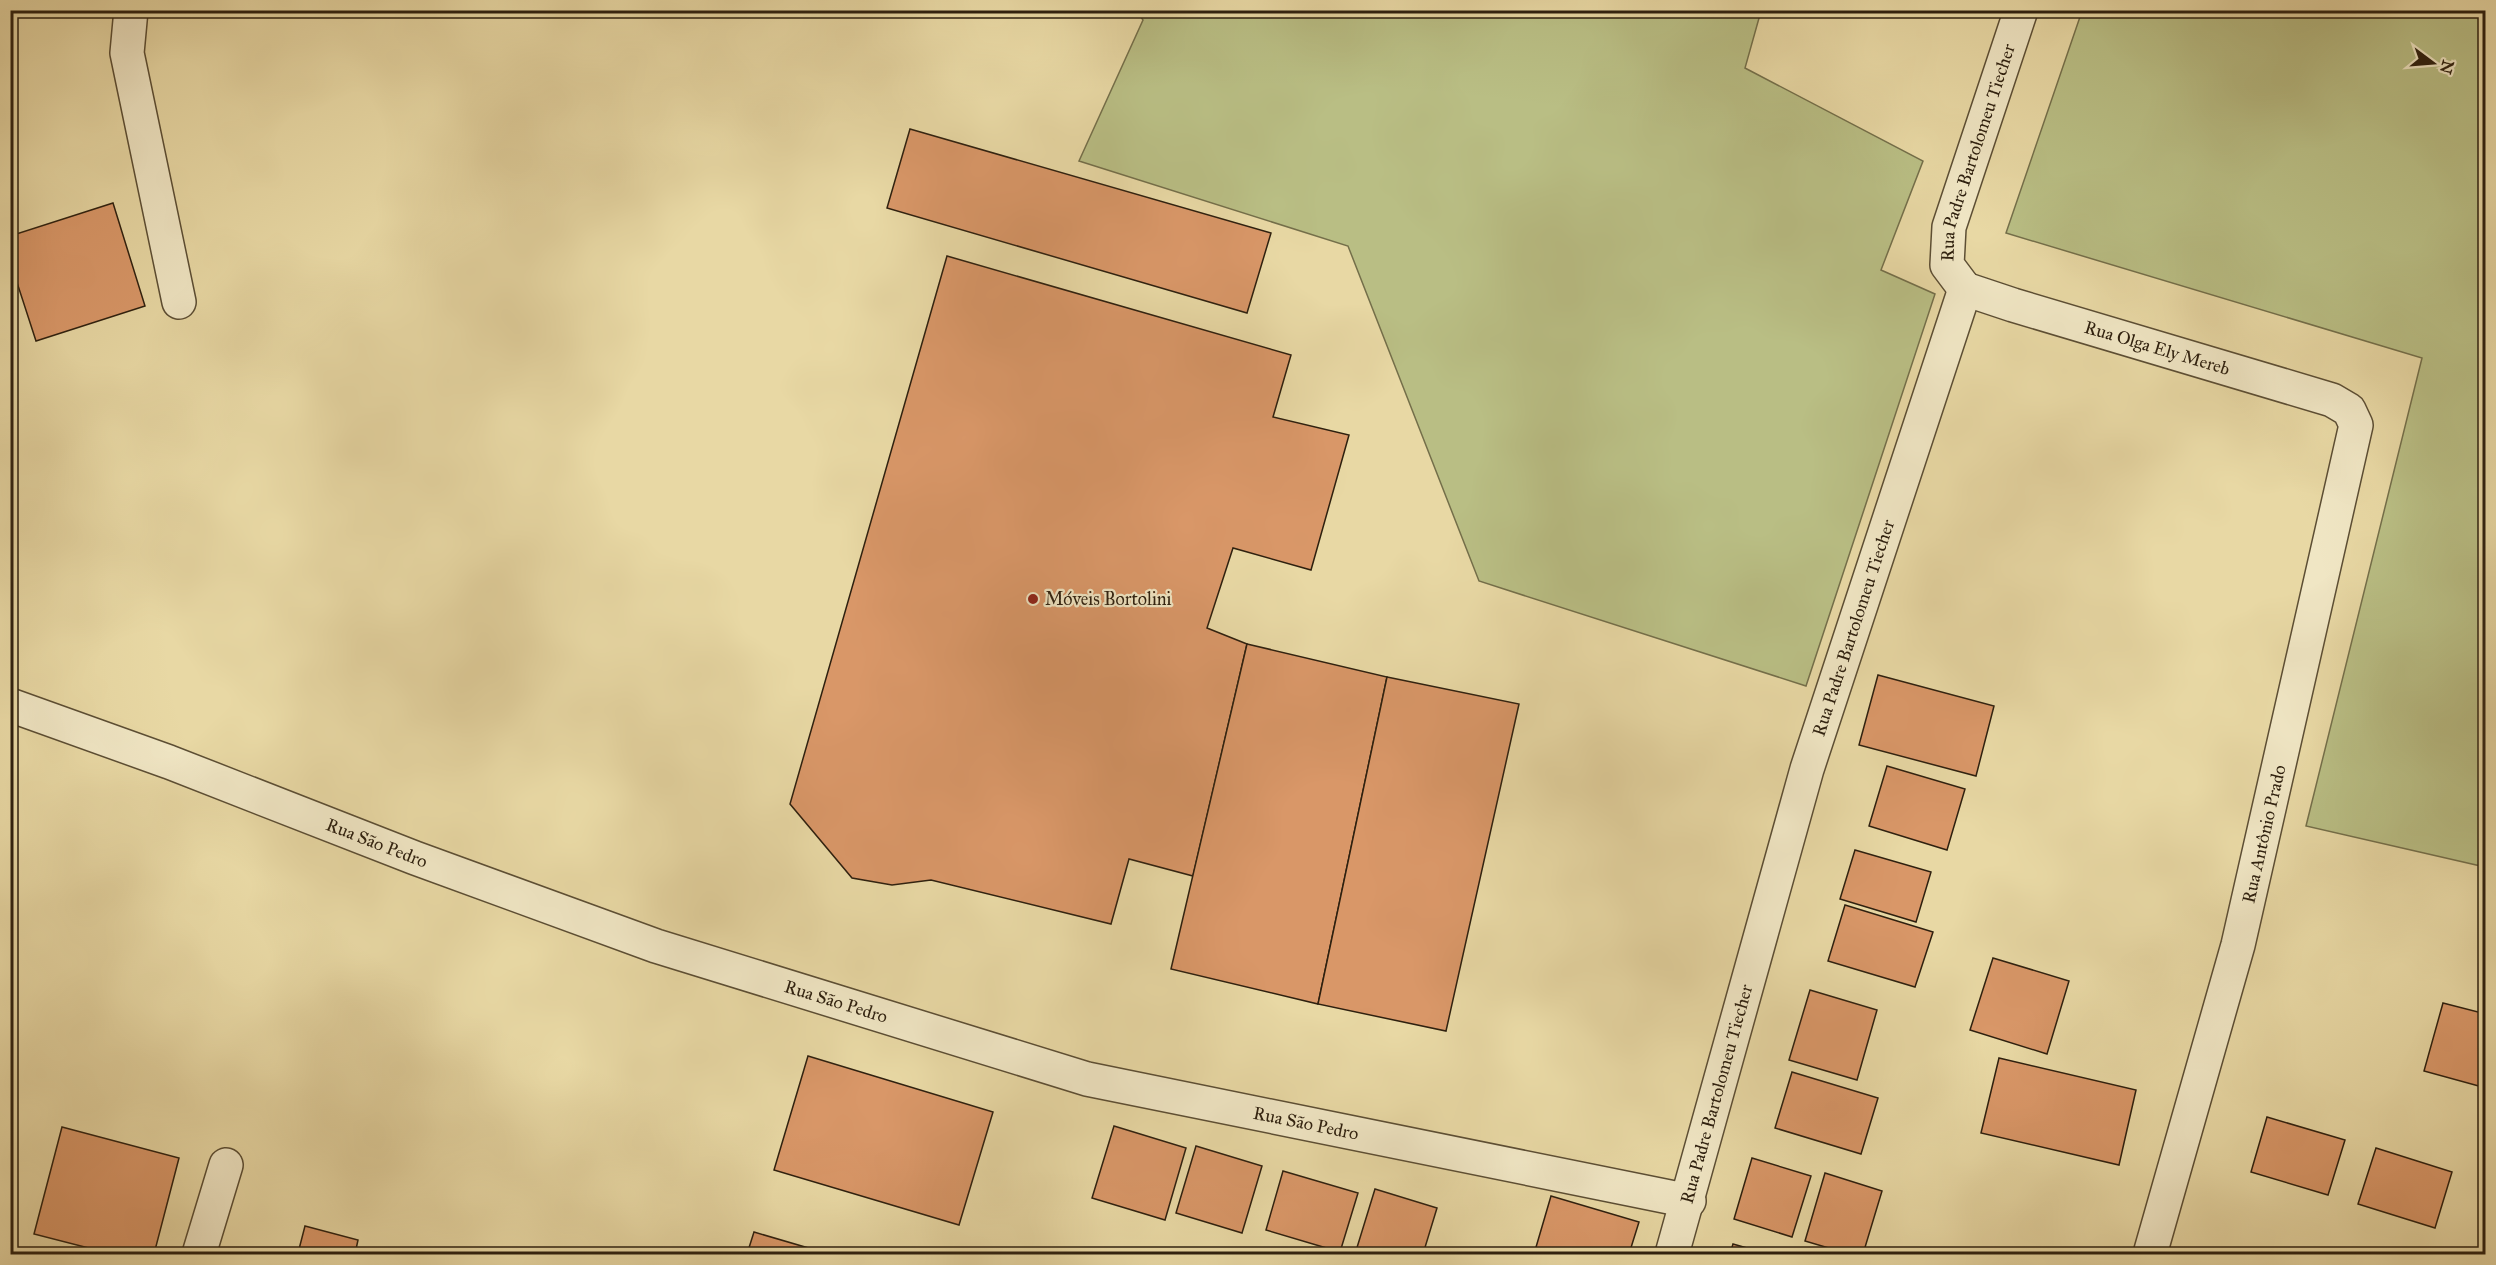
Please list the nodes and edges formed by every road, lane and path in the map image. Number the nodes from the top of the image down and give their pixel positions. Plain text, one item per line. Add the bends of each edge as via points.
1 (130, 10) edge
2 (2021, 10) edge
3 (1965, 289) junction
4 (179, 302) dead end
5 (2349, 410) joint
6 (10, 705) edge
7 (226, 1165) dead end
8 (1689, 1201) junction
9 (198, 1254) edge
10 (1672, 1254) edge
11 (2150, 1254) edge

1 - 4 street via 127,53
2 - 3 street, Rua Padre Bartolomeu Tiecher via 1949,227 1947,265
3 - 5 street, Rua Olga Ely Mereb via 2332,400
3 - 8 street, Rua Padre Bartolomeu Tiecher via 1807,770
5 - 11 street, Rua Antônio Prado via 2356,425 2351,451 2238,945
6 - 8 street, Rua São Pedro via 656,946 1087,1078
7 - 9 street
8 - 10 street, Rua Padre Bartolomeu Tiecher

